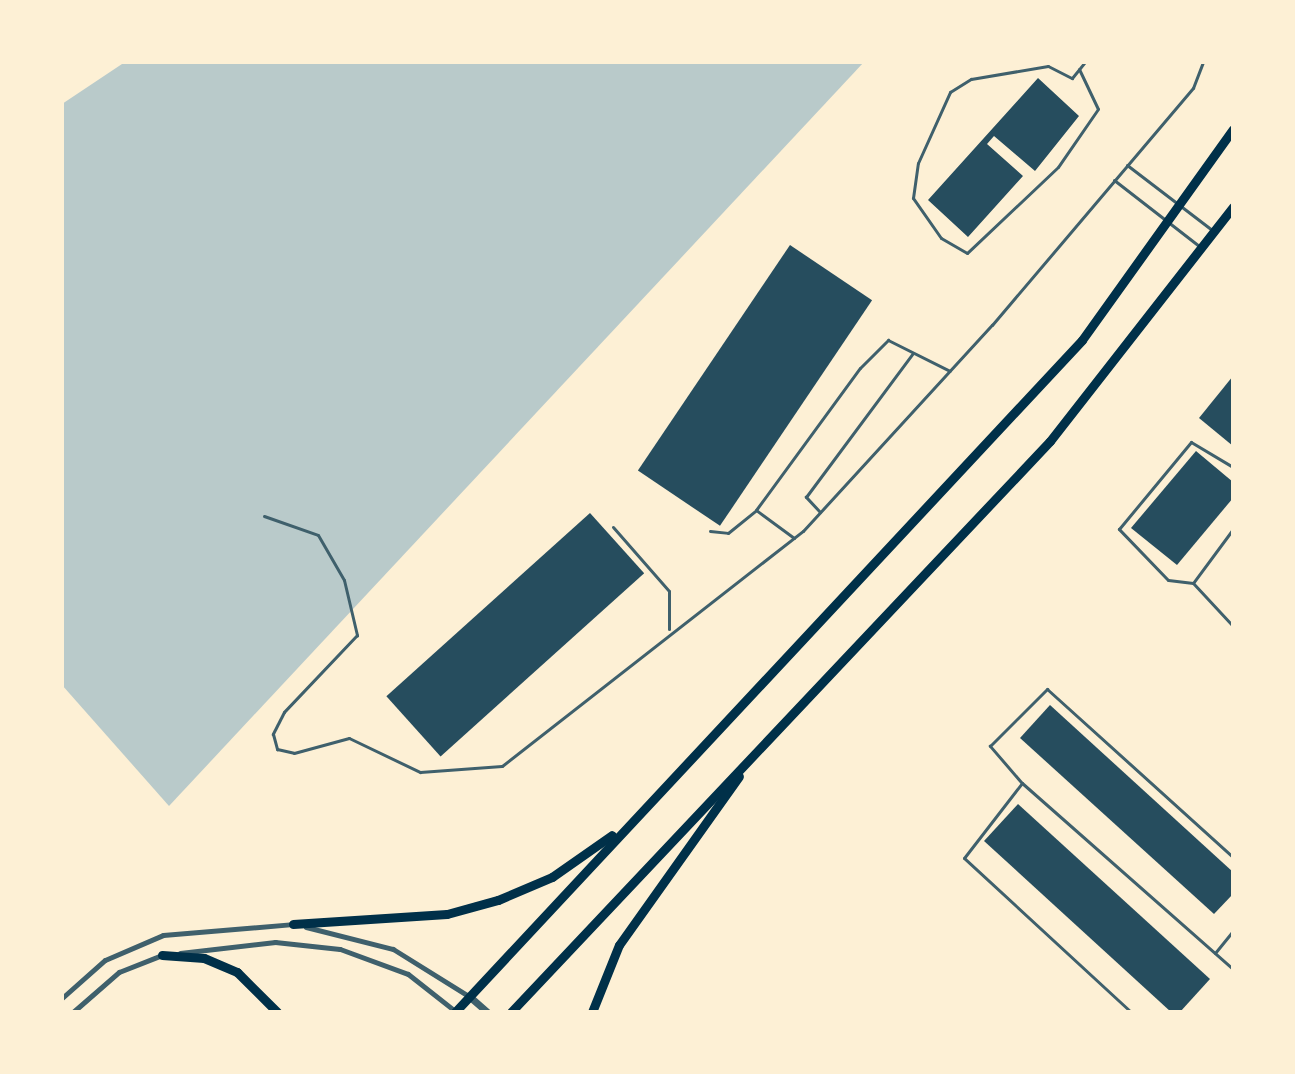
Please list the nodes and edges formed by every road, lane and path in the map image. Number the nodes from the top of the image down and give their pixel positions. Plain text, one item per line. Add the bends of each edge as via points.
1 (1085, 62) edge
2 (1203, 62) edge
3 (1079, 69) junction
4 (1233, 129) edge
5 (1127, 165) junction
6 (1114, 180) junction
7 (1182, 207) junction
8 (1233, 207) edge
9 (1169, 225) junction
10 (1215, 232) junction
11 (1204, 249) junction
12 (913, 353) junction
13 (950, 371) junction
14 (1233, 467) edge
15 (756, 510) junction
16 (820, 512) junction
17 (264, 516) dead end
18 (613, 527) dead end
19 (1233, 529) edge
20 (710, 531) dead end
21 (794, 538) junction
22 (1193, 583) junction
23 (1233, 626) edge
24 (669, 630) junction
25 (751, 756) junction
26 (1022, 783) junction
27 (628, 824) junction
28 (1233, 857) edge
29 (293, 924) junction
30 (1233, 931) edge
31 (1215, 953) junction
32 (162, 955) junction
33 (1233, 969) edge
34 (470, 997) junction
35 (62, 998) edge
36 (73, 1012) edge
37 (277, 1012) edge
38 (456, 1012) edge
39 (487, 1012) edge
40 (511, 1012) edge
41 (592, 1012) edge
42 (1131, 1012) edge

1 - 3 lane
2 - 5 lane via 1193,88
3 - 3 lane via 1072,78 1048,66 971,79 950,92 918,163 913,198 941,238 967,253 1058,167 1098,109
4 - 7 highway
5 - 6 lane
5 - 7 lane
6 - 9 lane
6 - 13 lane
7 - 9 highway
7 - 10 lane
8 - 10 highway
9 - 11 lane
9 - 27 highway via 999,433
10 - 11 highway
11 - 25 highway via 1050,441
12 - 13 lane
12 - 15 lane via 888,340
12 - 16 lane via 806,497
13 - 16 lane
14 - 22 lane via 1191,442 1119,529 1168,580
15 - 20 lane via 728,533
15 - 21 lane
16 - 21 lane
17 - 24 lane via 318,535 344,580 357,635 284,712 273,734 283,753 349,738 420,772 502,766
18 - 24 lane via 669,591
19 - 22 lane
21 - 24 lane
22 - 23 lane
25 - 40 highway
25 - 41 highway via 619,945
26 - 28 lane via 990,746 1047,689
26 - 31 lane
26 - 42 lane via 964,858
27 - 29 highway via 552,877 498,900 447,914
27 - 34 highway
29 - 34 street via 393,949
29 - 35 street via 163,935 105,960
30 - 31 lane
31 - 33 lane
32 - 36 street via 119,972
32 - 37 highway via 204,958 237,972
32 - 38 street via 310,944 408,974
34 - 38 highway
34 - 39 street

